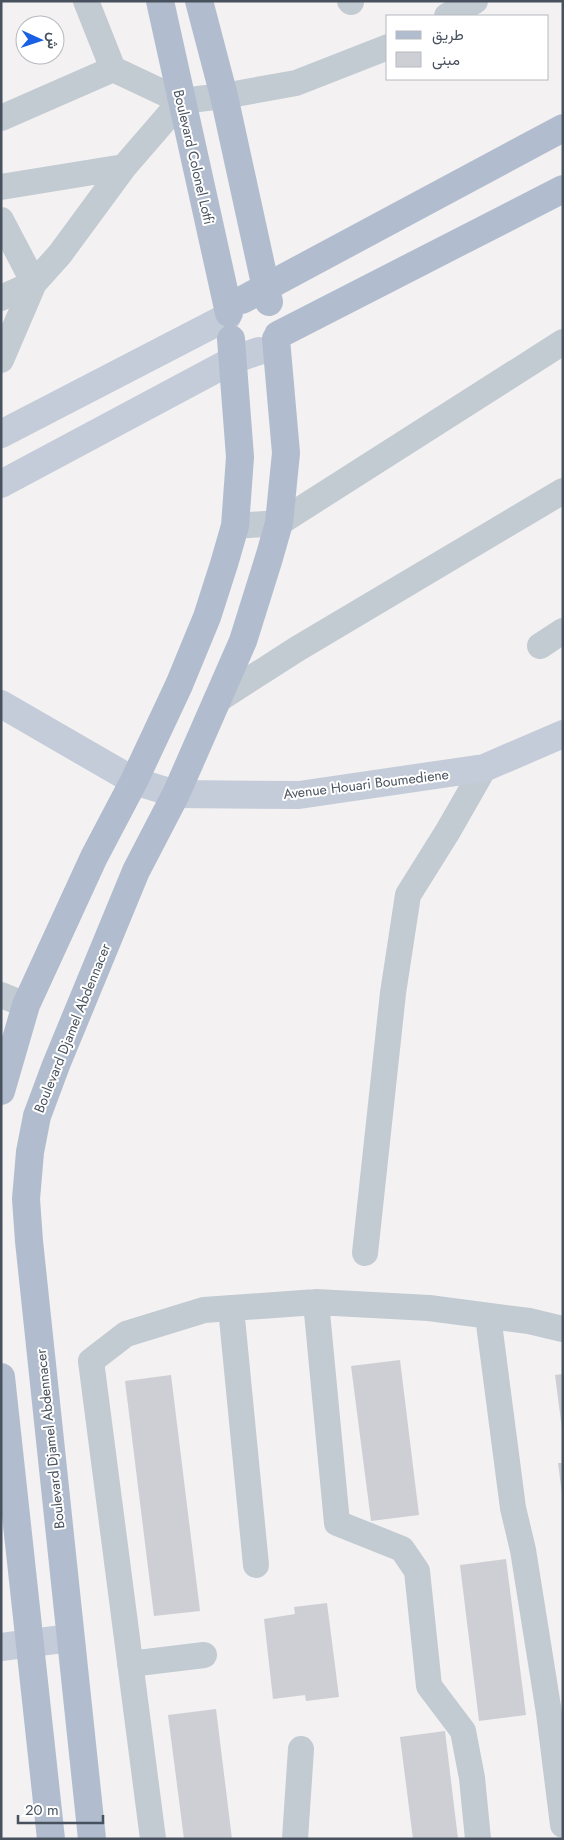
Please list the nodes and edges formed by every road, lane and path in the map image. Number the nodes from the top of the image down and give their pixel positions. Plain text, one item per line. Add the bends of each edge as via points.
1 (86, 1) edge
2 (160, 1) edge
3 (199, 1) edge
4 (476, 1) edge
5 (449, 15) edge
6 (386, 48) edge
7 (113, 69) junction
8 (224, 96) junction
9 (181, 101) junction
10 (1, 118) edge
11 (563, 128) edge
12 (124, 167) junction
13 (1, 187) edge
14 (563, 189) edge
15 (1, 220) edge
16 (34, 283) junction
17 (1, 298) edge
18 (242, 317) junction
19 (271, 342) junction
20 (563, 342) edge
21 (1, 360) edge
22 (1, 434) edge
23 (1, 484) edge
24 (563, 490) edge
25 (279, 523) junction
26 (235, 526) junction
27 (563, 631) edge
28 (540, 646) dead end
29 (216, 702) junction
30 (1, 704) edge
31 (563, 734) edge
32 (484, 768) junction
33 (134, 781) junction
34 (176, 794) junction
35 (1, 994) edge
36 (26, 1006) junction
37 (1, 1091) edge
38 (365, 1254) dead end
39 (316, 1302) junction
40 (231, 1308) junction
41 (488, 1316) junction
42 (563, 1328) edge
43 (1, 1377) edge
44 (256, 1565) dead end
45 (70, 1638) junction
46 (31, 1644) junction
47 (1, 1647) edge
48 (204, 1655) dead end
49 (130, 1664) junction
50 (301, 1749) dead end
51 (563, 1825) edge
52 (51, 1839) edge
53 (92, 1839) edge
54 (154, 1839) edge
55 (295, 1839) edge
56 (478, 1839) edge

1 - 7 street
2 - 9 main road, Boulevard Colonel Lotfi
3 - 8 main road
4 - 5 street
6 - 8 street via 296,83
7 - 9 street
7 - 10 street
8 - 9 street
8 - 18 main road
9 - 12 street
9 - 18 main road, Boulevard Colonel Lotfi
11 - 18 main road
12 - 13 street
12 - 16 street via 60,254
14 - 19 main road
15 - 16 street
16 - 17 street
16 - 21 street
18 - 19 main road via 236,346 251,352
18 - 19 main road, Boulevard Djamel Abdennacer via 276,308 281,326
18 - 22 street
18 - 23 street
18 - 26 main road via 240,457
19 - 25 main road, Boulevard Djamel Abdennacer via 286,453
20 - 25 street
24 - 29 street
25 - 26 street
25 - 29 main road, Boulevard Djamel Abdennacer via 243,641
26 - 33 main road via 207,617
27 - 28 street
29 - 34 main road, Boulevard Djamel Abdennacer
30 - 33 street, Avenue Houari Boumediene
31 - 32 street, Avenue Houari Boumediene
32 - 34 street, Avenue Houari Boumediene via 299,795
32 - 38 street via 408,895 393,993
33 - 34 street, Avenue Houari Boumediene
33 - 36 main road via 94,857
34 - 45 main road, Boulevard Djamel Abdennacer via 136,871 60,1055 37,1116 30,1152 26,1198 29,1241
35 - 36 street
36 - 37 main road
39 - 40 street
39 - 41 street via 429,1308
39 - 56 street via 337,1523 402,1549 416,1571 429,1686 464,1731
40 - 44 street
40 - 49 street via 204,1310 126,1334 91,1361
41 - 42 street
41 - 51 street via 513,1508 523,1550 549,1712
43 - 46 main road
45 - 46 street
45 - 53 main road, Boulevard Djamel Abdennacer
46 - 47 street
46 - 52 main road
48 - 49 street
49 - 54 street
50 - 55 street

